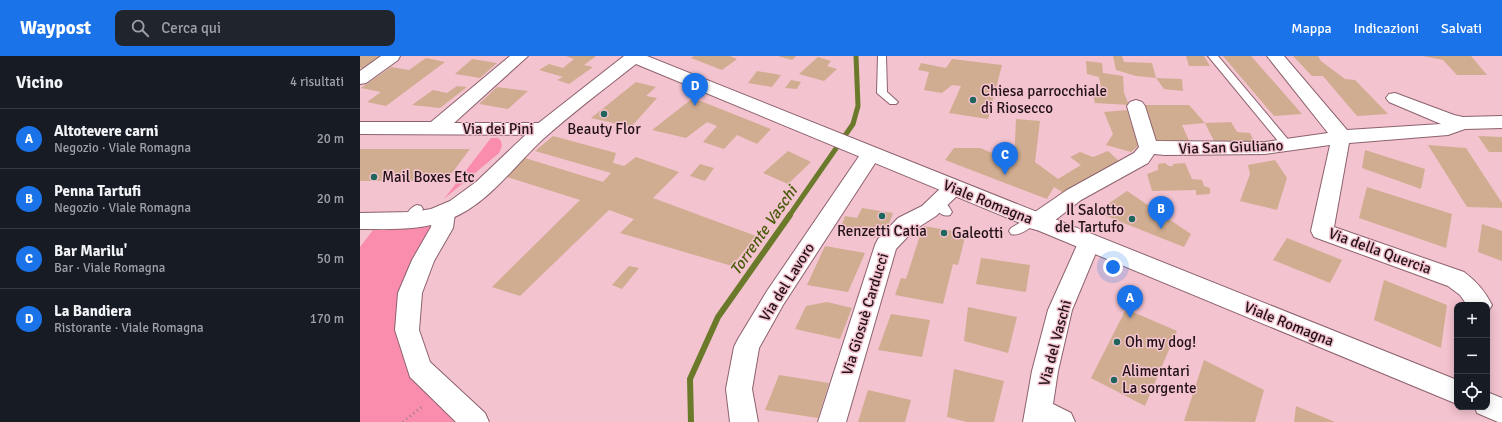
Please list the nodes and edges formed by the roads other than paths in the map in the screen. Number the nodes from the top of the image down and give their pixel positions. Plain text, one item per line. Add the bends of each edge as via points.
1 (392, 56) edge
2 (520, 56) edge
3 (882, 56) edge
4 (1213, 56) edge
5 (1275, 56) edge
6 (633, 57) edge
7 (360, 80) edge
8 (1395, 98) dead end
9 (893, 102) dead end
10 (1136, 106) dead end
11 (1502, 122) edge
12 (1455, 126) junction
13 (360, 128) edge
14 (436, 128) junction
15 (543, 129) junction
16 (1341, 137) junction
17 (1287, 145) junction
18 (1149, 147) junction
19 (871, 154) junction
20 (946, 200) junction
21 (444, 213) junction
22 (360, 220) edge
23 (1028, 224) junction
24 (1089, 243) junction
25 (1478, 302) edge
26 (1454, 391) edge
27 (1490, 405) edge
28 (1502, 410) edge
29 (1046, 418) edge
30 (475, 422) edge
31 (744, 422) edge
32 (832, 422) edge

1 - 7 street
2 - 14 street
3 - 9 lane via 882,93
4 - 17 lane
5 - 16 street
6 - 15 street, Via dei Pini
6 - 19 street, Viale Romagna
8 - 12 street via 1449,120
10 - 18 street
11 - 12 street
12 - 16 street, Via San Giuliano
13 - 14 street, Via dei Pini
14 - 15 street, Via dei Pini
15 - 21 street via 474,193
16 - 17 street, Via San Giuliano
16 - 25 street, Via della Quercia via 1322,231 1456,279 1468,288
17 - 18 street, Via San Giuliano via 1258,148
18 - 23 street via 1141,158
19 - 20 street, Viale Romagna
19 - 31 street, Via del Lavoro via 774,298 748,347 739,389
20 - 23 street, Viale Romagna
20 - 32 street, Via Giosuè Carducci via 906,224 886,245
21 - 22 street via 426,218 413,215
21 - 30 street via 442,228 423,260 410,293 407,330 419,369
23 - 24 street, Viale Romagna
24 - 26 street, Viale Romagna
24 - 29 street, Via del Vaschi via 1060,310 1045,371
27 - 28 street

